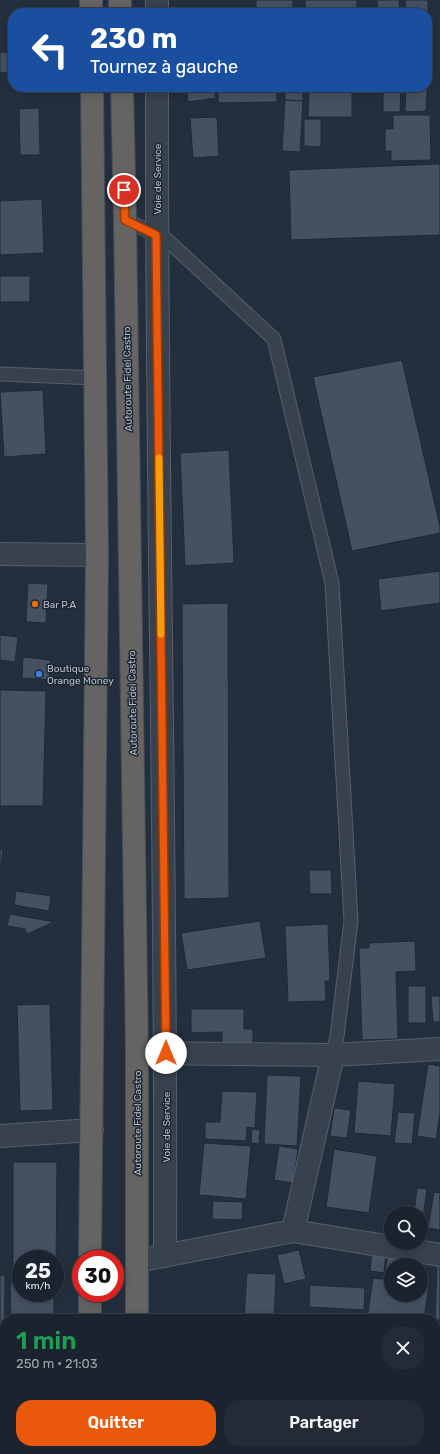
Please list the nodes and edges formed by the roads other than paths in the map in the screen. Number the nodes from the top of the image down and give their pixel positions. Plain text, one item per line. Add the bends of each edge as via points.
1 (92, 92) edge
2 (122, 92) edge
3 (157, 92) edge
4 (125, 220) junction
5 (156, 235) junction
6 (0, 374) edge
7 (95, 378) junction
8 (0, 554) edge
9 (97, 555) junction
10 (440, 1049) edge
11 (137, 1053) junction
12 (166, 1053) junction
13 (333, 1055) junction
14 (92, 1130) junction
15 (0, 1136) edge
16 (294, 1231) junction
17 (90, 1250) edge
18 (440, 1255) edge
19 (165, 1256) junction
20 (137, 1261) junction
21 (90, 1302) edge
22 (90, 1314) edge
23 (137, 1314) edge

1 - 7 highway
2 - 4 highway, Autoroute Fidel Castro
3 - 5 street, Voie de Service
4 - 5 lane
4 - 11 highway, Autoroute Fidel Castro
5 - 12 street, Voie de Service
5 - 13 lane via 166,239 274,339 332,582 351,921
6 - 7 lane
7 - 9 highway
8 - 9 street
9 - 14 highway
10 - 13 street
11 - 12 street
11 - 20 highway, Autoroute Fidel Castro
12 - 13 street
12 - 19 street, Voie de Service
13 - 16 street
14 - 15 street
14 - 17 highway
16 - 18 street
16 - 19 street
19 - 20 street
20 - 23 highway, Autoroute Fidel Castro
21 - 22 highway

